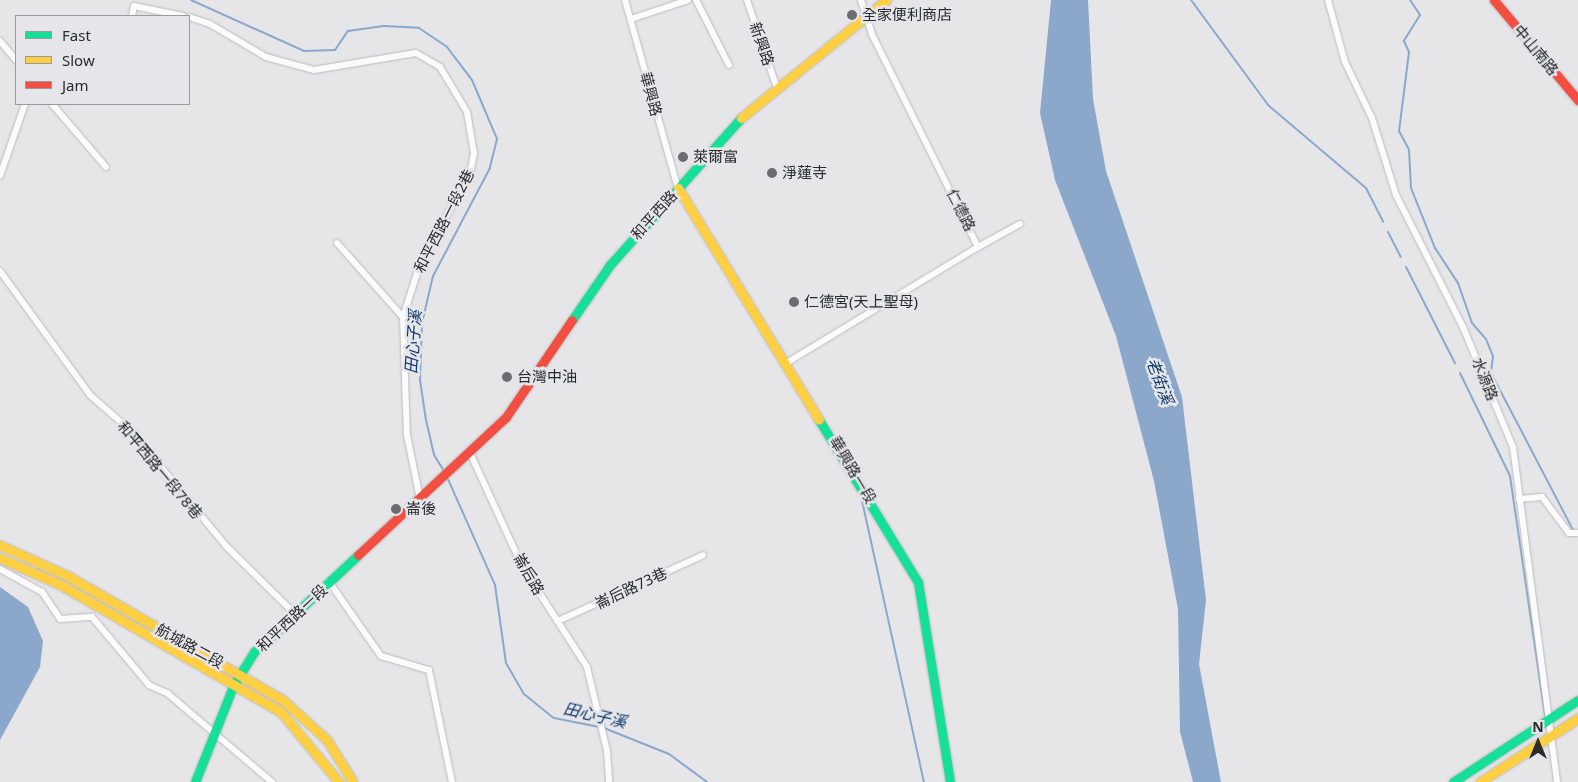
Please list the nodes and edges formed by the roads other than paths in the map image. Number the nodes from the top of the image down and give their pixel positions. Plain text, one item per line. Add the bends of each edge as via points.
1 (625, 0) edge
2 (688, 0) edge
3 (696, 0) edge
4 (747, 0) edge
5 (861, 0) edge
6 (886, 0) edge
7 (1328, 0) edge
8 (1494, 0) edge
9 (132, 15) edge
10 (178, 15) edge
11 (864, 16) junction
12 (190, 17) edge
13 (630, 19) junction
14 (0, 41) edge
15 (15, 59) edge
16 (729, 65) dead end
17 (777, 88) junction
18 (1578, 100) edge
19 (25, 105) edge
20 (53, 105) edge
21 (106, 168) dead end
22 (0, 176) edge
23 (678, 188) junction
24 (1020, 224) dead end
25 (337, 243) dead end
26 (978, 247) junction
27 (0, 271) edge
28 (404, 317) junction
29 (788, 362) junction
30 (471, 455) junction
31 (434, 487) joint
32 (1519, 499) junction
33 (421, 500) junction
34 (1578, 533) edge
35 (0, 545) edge
36 (702, 555) dead end
37 (0, 558) edge
38 (0, 569) edge
39 (330, 583) junction
40 (295, 614) junction
41 (560, 620) junction
42 (240, 674) junction
43 (234, 684) junction
44 (1578, 700) edge
45 (1578, 718) edge
46 (1549, 719) junction
47 (1552, 735) junction
48 (213, 736) junction
49 (194, 782) edge
50 (272, 782) edge
51 (339, 782) edge
52 (353, 782) edge
53 (452, 782) edge
54 (609, 782) edge
55 (950, 782) edge
56 (1453, 782) edge
57 (1480, 782) edge
58 (1557, 782) edge

1 - 13 street, 華興路
2 - 13 street
3 - 16 street
4 - 17 street, 新興路
5 - 11 street, 仁德路
6 - 11 street, 和平西路
7 - 32 street, 水源路 via 1345,62 1372,118 1396,195 1464,327 1513,447
8 - 18 street, 中山南路
9 - 10 street via 134,6
11 - 17 street, 和平西路
11 - 26 street, 仁德路
12 - 28 street, 和平西路一段2巷 via 280,62 314,70 416,53 428,58 447,78 470,120 474,163 420,264
13 - 23 street, 華興路
14 - 15 street
17 - 23 street, 和平西路 via 743,116
19 - 22 street
20 - 21 street
23 - 29 street, 華興路一段
23 - 30 street, 和平西路 via 610,265 530,385
24 - 26 street
25 - 28 street
26 - 29 street, 仁德路
27 - 40 street, 和平西路一段78巷 via 90,395 131,432 226,546
28 - 33 street, 和平西路一段2巷 via 407,435
29 - 55 street, 華興路一段 via 918,582
30 - 31 street, 和平西路
30 - 41 street, 崙后路 via 522,566
31 - 33 street, 和平西路一段
32 - 34 street via 1542,497 1570,533
32 - 46 street, 水源路
33 - 39 street, 和平西路一段
35 - 42 street, 航城路二段 via 68,576
36 - 41 street, 崙后路73巷
37 - 43 street, 航城路二段 via 61,585
38 - 48 street via 42,592 60,619 92,617 149,685 166,693
39 - 40 street, 和平西路一段
39 - 53 street via 381,656 429,670
40 - 42 street, 和平西路一段 via 254,652
41 - 54 street, 崙后路 via 594,688 607,750
42 - 43 street, 和平西路一段
42 - 52 street, 航城路二段 via 283,700 306,720 326,740
43 - 48 street, 和平西路一段
43 - 51 street, 航城路二段 via 281,712 306,737
44 - 46 street
45 - 47 street
46 - 47 street, 水源路
46 - 56 street
47 - 57 street
47 - 58 street, 水源路
48 - 49 street, 和平西路一段
48 - 50 street

